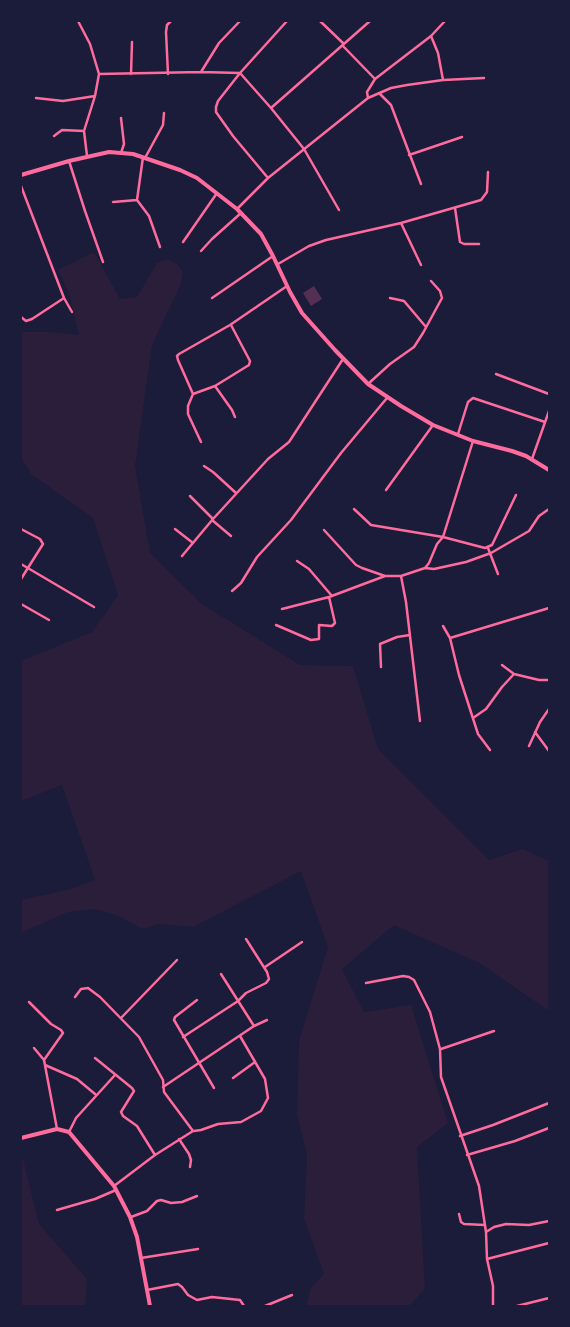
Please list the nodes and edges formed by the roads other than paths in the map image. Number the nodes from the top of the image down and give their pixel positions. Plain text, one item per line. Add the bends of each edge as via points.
1 (78, 21) edge
2 (171, 21) edge
3 (240, 21) edge
4 (287, 21) edge
5 (320, 21) edge
6 (370, 21) edge
7 (445, 22) edge
8 (166, 23) edge
9 (431, 36) junction
10 (132, 42) dead end
11 (343, 45) junction
12 (201, 72) junction
13 (240, 73) junction
14 (99, 74) junction
15 (131, 74) junction
16 (168, 74) junction
17 (484, 78) dead end
18 (375, 79) junction
19 (443, 80) junction
20 (380, 94) junction
21 (95, 96) junction
22 (36, 98) dead end
23 (368, 98) junction
24 (271, 108) junction
25 (164, 113) dead end
26 (121, 118) dead end
27 (84, 131) junction
28 (54, 136) dead end
29 (462, 137) dead end
30 (304, 149) junction
31 (121, 153) junction
32 (409, 155) junction
33 (87, 156) junction
34 (144, 158) junction
35 (69, 161) junction
36 (488, 172) dead end
37 (21, 175) edge
38 (268, 178) junction
39 (421, 184) dead end
40 (21, 186) edge
41 (216, 193) junction
42 (137, 200) junction
43 (113, 202) dead end
44 (455, 208) junction
45 (339, 210) dead end
46 (239, 211) junction
47 (401, 223) junction
48 (184, 242) dead end
49 (479, 244) dead end
50 (160, 247) dead end
51 (201, 252) dead end
52 (273, 256) junction
53 (103, 262) dead end
54 (276, 265) junction
55 (421, 265) dead end
56 (431, 280) dead end
57 (287, 286) junction
58 (64, 298) junction
59 (212, 298) dead end
60 (390, 298) dead end
61 (72, 312) dead end
62 (21, 318) edge
63 (230, 325) junction
64 (426, 327) junction
65 (343, 359) junction
66 (496, 374) dead end
67 (368, 384) junction
68 (215, 386) junction
69 (193, 394) junction
70 (549, 394) edge
71 (388, 398) junction
72 (549, 411) edge
73 (235, 417) dead end
74 (545, 422) junction
75 (433, 425) junction
76 (458, 435) junction
77 (473, 441) junction
78 (201, 442) dead end
79 (532, 459) junction
80 (204, 466) dead end
81 (549, 470) edge
82 (386, 490) dead end
83 (236, 493) junction
84 (516, 495) dead end
85 (190, 496) dead end
86 (354, 509) dead end
87 (549, 509) edge
88 (212, 520) junction
89 (21, 529) edge
90 (175, 529) dead end
91 (324, 530) dead end
92 (231, 536) dead end
93 (443, 537) junction
94 (193, 543) junction
95 (488, 548) junction
96 (491, 553) junction
97 (182, 556) dead end
98 (297, 561) dead end
99 (21, 564) edge
100 (424, 568) junction
101 (28, 569) junction
102 (498, 574) dead end
103 (385, 576) junction
104 (401, 576) junction
105 (21, 579) edge
106 (232, 591) dead end
107 (331, 597) junction
108 (21, 604) edge
109 (94, 607) dead end
110 (549, 608) edge
111 (282, 609) dead end
112 (50, 620) dead end
113 (276, 624) dead end
114 (443, 626) dead end
115 (410, 635) junction
116 (450, 638) junction
117 (502, 666) dead end
118 (381, 667) dead end
119 (514, 674) junction
120 (549, 680) edge
121 (549, 709) edge
122 (473, 718) junction
123 (420, 720) dead end
124 (535, 732) junction
125 (529, 746) dead end
126 (490, 750) dead end
127 (549, 751) edge
128 (246, 939) dead end
129 (302, 942) dead end
130 (178, 960) dead end
131 (265, 967) junction
132 (221, 974) dead end
133 (366, 983) dead end
134 (75, 997) dead end
135 (197, 1000) dead end
136 (238, 1001) junction
137 (29, 1002) dead end
138 (121, 1018) junction
139 (266, 1020) dead end
140 (254, 1026) junction
141 (494, 1031) dead end
142 (240, 1036) junction
143 (183, 1037) junction
144 (34, 1048) dead end
145 (440, 1050) junction
146 (95, 1058) dead end
147 (44, 1060) junction
148 (199, 1062) junction
149 (255, 1062) junction
150 (45, 1065) junction
151 (115, 1074) junction
152 (233, 1078) dead end
153 (163, 1087) junction
154 (214, 1088) dead end
155 (95, 1094) junction
156 (549, 1103) edge
157 (549, 1128) edge
158 (57, 1129) junction
159 (193, 1131) junction
160 (69, 1132) junction
161 (460, 1136) junction
162 (21, 1138) edge
163 (179, 1140) junction
164 (155, 1155) junction
165 (467, 1155) junction
166 (190, 1167) dead end
167 (115, 1188) junction
168 (197, 1196) dead end
169 (57, 1210) dead end
170 (459, 1214) dead end
171 (130, 1217) junction
172 (549, 1221) edge
173 (485, 1225) junction
174 (486, 1232) junction
175 (549, 1243) edge
176 (198, 1249) dead end
177 (141, 1258) junction
178 (487, 1259) junction
179 (147, 1290) junction
180 (292, 1295) dead end
181 (549, 1298) edge
182 (150, 1306) edge
183 (244, 1306) edge
184 (265, 1306) edge
185 (493, 1306) edge
186 (517, 1306) edge

1 - 14 street via 90,44
2 - 8 street
3 - 12 street via 219,43
4 - 13 street
5 - 11 street
6 - 11 street
7 - 9 street
8 - 16 street
9 - 18 street
9 - 19 street
10 - 15 street
11 - 18 street
11 - 24 street
12 - 13 street
12 - 16 street
13 - 24 street
13 - 38 street via 218,101 216,112
14 - 15 street
14 - 21 street
15 - 16 street
17 - 19 street
18 - 23 street
19 - 20 street via 391,88
20 - 23 street
20 - 32 street via 391,105
21 - 22 street via 63,101
21 - 27 street
23 - 30 street
24 - 30 street
25 - 34 street via 163,125
26 - 31 street via 124,144
27 - 28 street via 62,130
27 - 33 street
29 - 32 street
30 - 38 street
30 - 45 street
31 - 33 street
31 - 34 street
32 - 39 street
33 - 35 street
34 - 41 street via 197,178
34 - 42 street
35 - 37 street
35 - 53 street
36 - 44 street via 487,192 481,200
38 - 46 street
40 - 58 street
41 - 46 street
41 - 48 street
42 - 43 street
42 - 50 street via 149,216
44 - 47 street
44 - 49 street via 460,242
46 - 51 street
46 - 52 street via 260,234
47 - 54 street via 308,246
47 - 55 street
52 - 54 street
52 - 59 street
54 - 57 street
56 - 64 street via 442,298
57 - 63 street
57 - 65 street via 302,312
58 - 61 street
58 - 62 street via 32,319 26,321
60 - 64 street via 404,301
63 - 68 street via 250,361 246,367
63 - 69 street via 177,356
64 - 67 street via 414,347
65 - 67 street
65 - 83 street via 289,442
66 - 70 street
67 - 71 street
68 - 69 street
68 - 73 street
69 - 78 street via 188,414
71 - 75 street
71 - 106 street
72 - 74 street
74 - 76 street via 472,398
74 - 79 street
75 - 76 street
75 - 82 street
76 - 77 street
77 - 79 street
77 - 93 street
79 - 81 street
80 - 83 street
83 - 88 street
84 - 95 street
85 - 88 street
86 - 93 street via 372,525
87 - 96 street via 539,516 529,531
88 - 92 street
88 - 94 street
89 - 101 street via 40,539 42,544
90 - 94 street
91 - 103 street via 356,565
93 - 95 street
93 - 100 street
94 - 97 street
95 - 96 street
96 - 100 street via 466,562
96 - 102 street
98 - 107 street via 309,570
99 - 101 street
100 - 104 street
101 - 105 street
101 - 109 street
103 - 104 street
103 - 107 street
104 - 115 street
107 - 111 street
107 - 113 street via 336,620 332,626 319,625 319,639 311,640
108 - 112 street
110 - 116 street
114 - 116 street
115 - 118 street via 380,644
115 - 123 street
116 - 122 street
117 - 119 street
119 - 120 street
119 - 122 street via 486,709
121 - 124 street
122 - 126 street via 478,734
124 - 125 street
124 - 127 street
128 - 131 street
129 - 131 street
130 - 138 street
131 - 136 street via 266,983
132 - 136 street
133 - 145 street via 402,976 414,980 430,1012
134 - 138 street via 81,989 88,988
135 - 143 street via 175,1017
136 - 140 street
136 - 143 street
137 - 147 street via 63,1033
138 - 153 street via 139,1037 154,1061 164,1080
139 - 140 street
140 - 142 street
141 - 145 street
142 - 148 street
142 - 149 street
143 - 148 street
144 - 147 street
145 - 161 street via 441,1077
146 - 151 street
147 - 150 street
148 - 153 street
148 - 154 street
149 - 152 street
149 - 159 street via 268,1092 260,1111 241,1122
150 - 155 street via 77,1079
150 - 158 street
151 - 155 street
151 - 164 street via 134,1092 121,1112 137,1126
153 - 159 street
155 - 160 street
156 - 161 street
157 - 165 street
158 - 160 street
158 - 162 street
159 - 163 street
160 - 167 street
161 - 165 street
163 - 164 street
163 - 166 street via 191,1160
164 - 167 street
165 - 173 street via 479,1186
167 - 169 street via 95,1199
167 - 171 street
168 - 171 street via 171,1204 157,1201 147,1211
170 - 173 street via 464,1224
171 - 177 street
172 - 174 street via 530,1225 506,1224
173 - 174 street
174 - 178 street
175 - 178 street
176 - 177 street
177 - 179 street
178 - 185 street via 493,1286
179 - 182 street
179 - 183 street via 178,1284 197,1300 212,1297 240,1300
180 - 184 street
181 - 186 street

